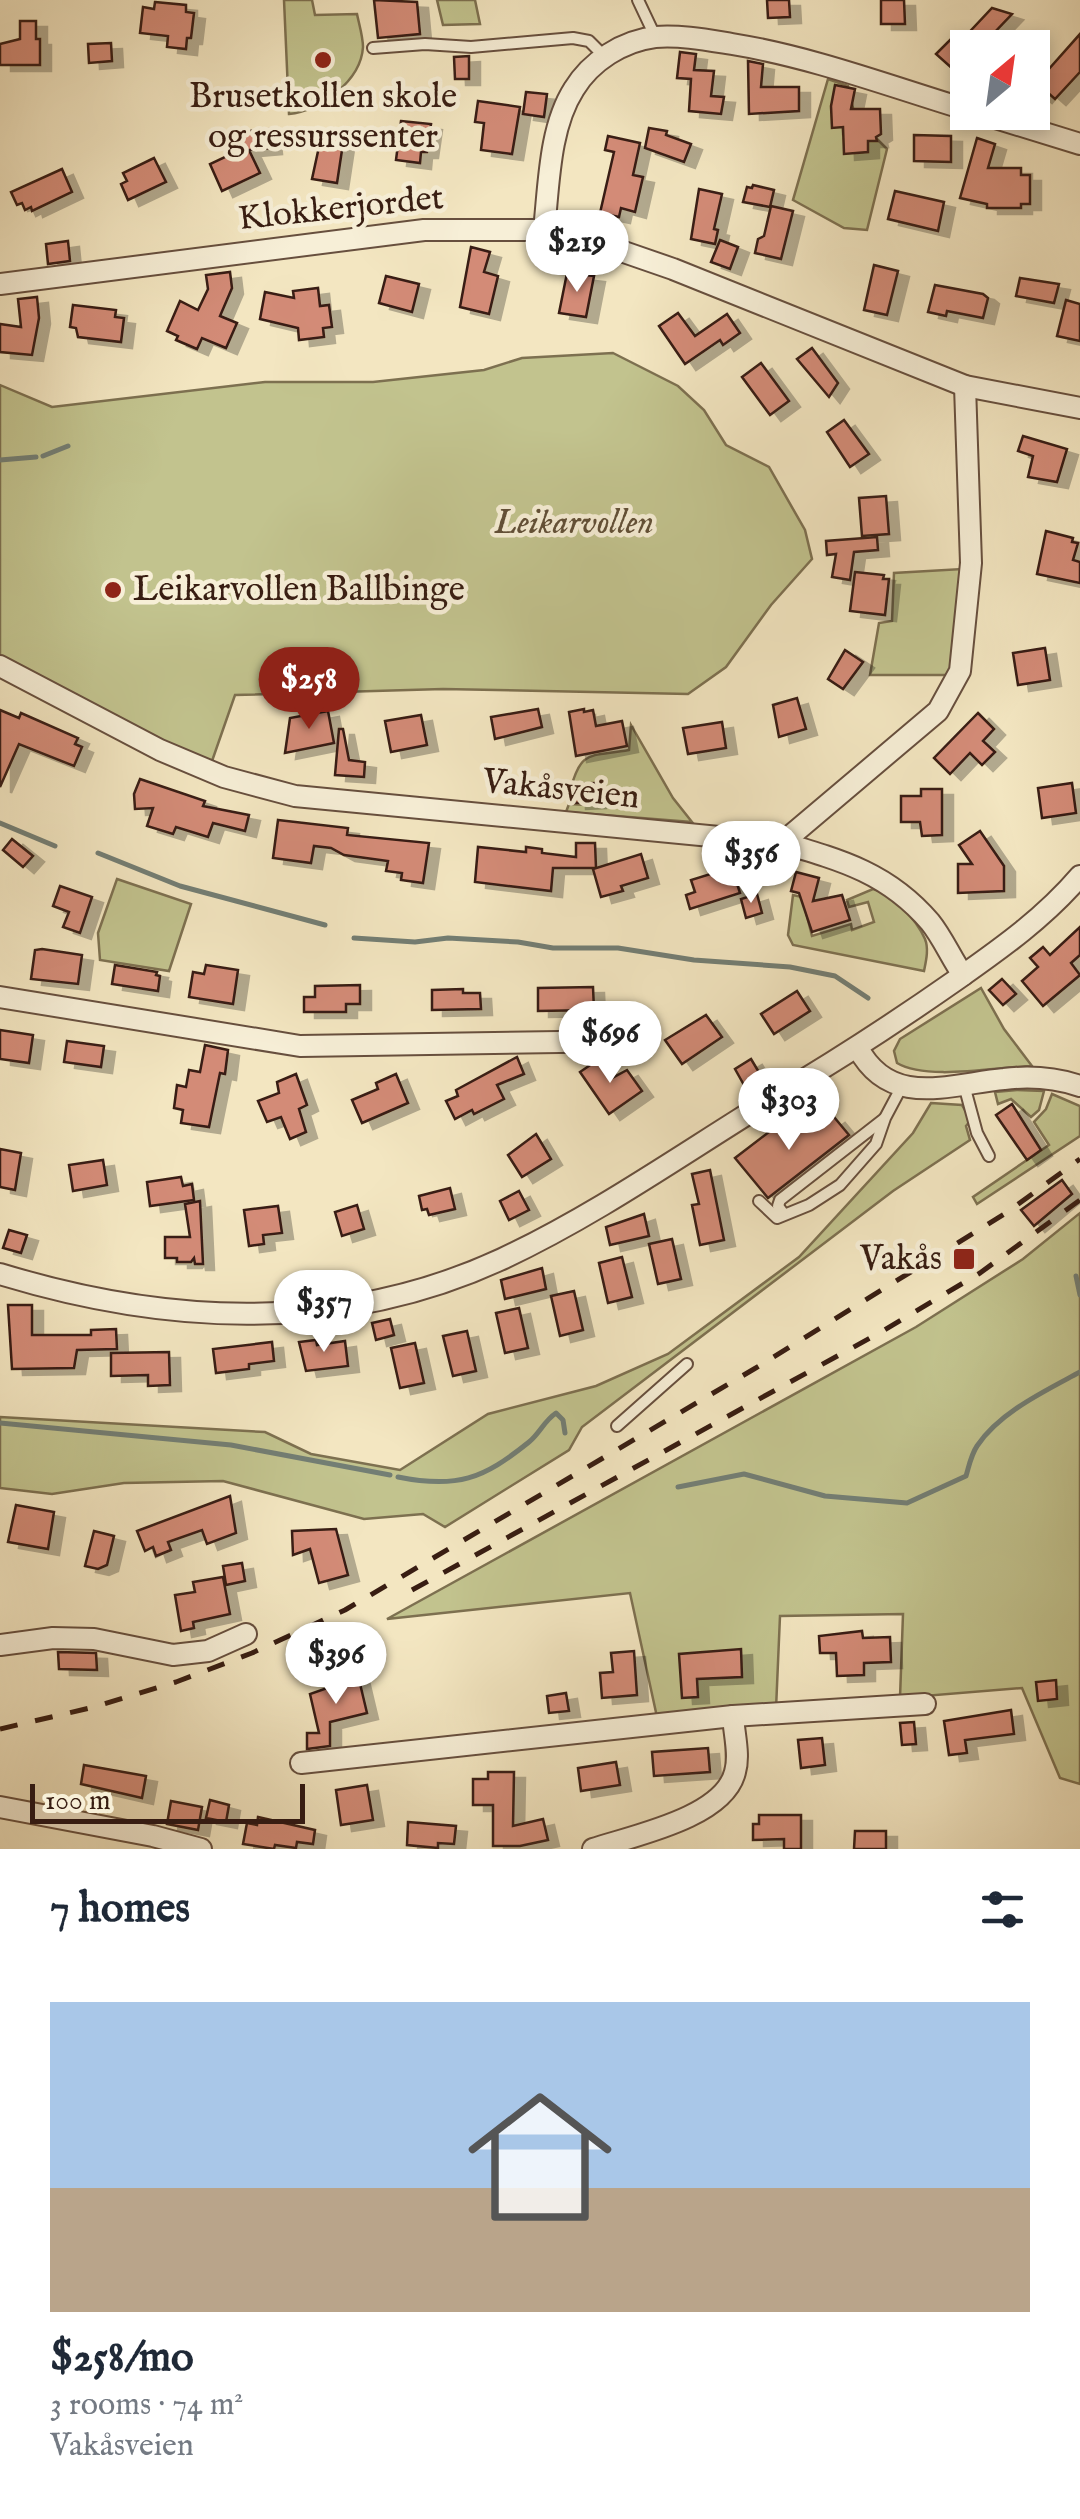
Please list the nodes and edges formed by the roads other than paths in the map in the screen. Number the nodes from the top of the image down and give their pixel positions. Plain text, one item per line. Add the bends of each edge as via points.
1 (638, 0) edge
2 (655, 38) junction
3 (373, 48) dead end
4 (604, 56) junction
5 (950, 105) edge
6 (1034, 130) edge
7 (1080, 144) edge
8 (544, 230) junction
9 (0, 284) edge
10 (965, 386) junction
11 (1080, 408) edge
12 (0, 666) edge
13 (782, 843) junction
14 (1080, 876) edge
15 (962, 975) junction
16 (0, 998) edge
17 (628, 1041) dead end
18 (858, 1048) junction
19 (964, 1085) junction
20 (902, 1086) junction
21 (1080, 1086) edge
22 (885, 1118) junction
23 (989, 1156) dead end
24 (759, 1201) dead end
25 (777, 1218) junction
26 (0, 1274) edge
27 (687, 1364) dead end
28 (617, 1426) dead end
29 (246, 1634) dead end
30 (0, 1644) edge
31 (925, 1704) dead end
32 (733, 1716) junction
33 (301, 1763) dead end
34 (0, 1808) edge
35 (201, 1849) edge
36 (592, 1849) edge

1 - 2 lane
2 - 4 street
2 - 5 street via 784,54
3 - 4 lane via 573,38 588,40
4 - 8 street via 572,91 563,112
6 - 7 street
8 - 9 street, Klokkerjordet via 424,230
8 - 10 street, Klokkerjordet via 673,269
10 - 11 street, Klokkerjordet
10 - 13 street via 972,563 960,671 938,711
12 - 13 street, Vakåsveien via 160,750 296,796
13 - 15 street, Vakåsveien via 857,866 900,892 932,924
14 - 15 street via 1008,945
15 - 18 street
16 - 17 street via 300,1046
18 - 20 street via 866,1063
18 - 26 street via 578,1219 442,1283 293,1314 195,1314 119,1304
19 - 20 street
19 - 21 street via 1024,1077
19 - 23 lane
20 - 22 lane
22 - 25 lane via 876,1144 840,1185
22 - 25 lane via 780,1200
24 - 25 lane
27 - 28 lane
29 - 30 street via 208,1651 173,1655 94,1639
31 - 32 street
32 - 33 street
32 - 36 street via 737,1760 725,1792 673,1823
34 - 35 street

